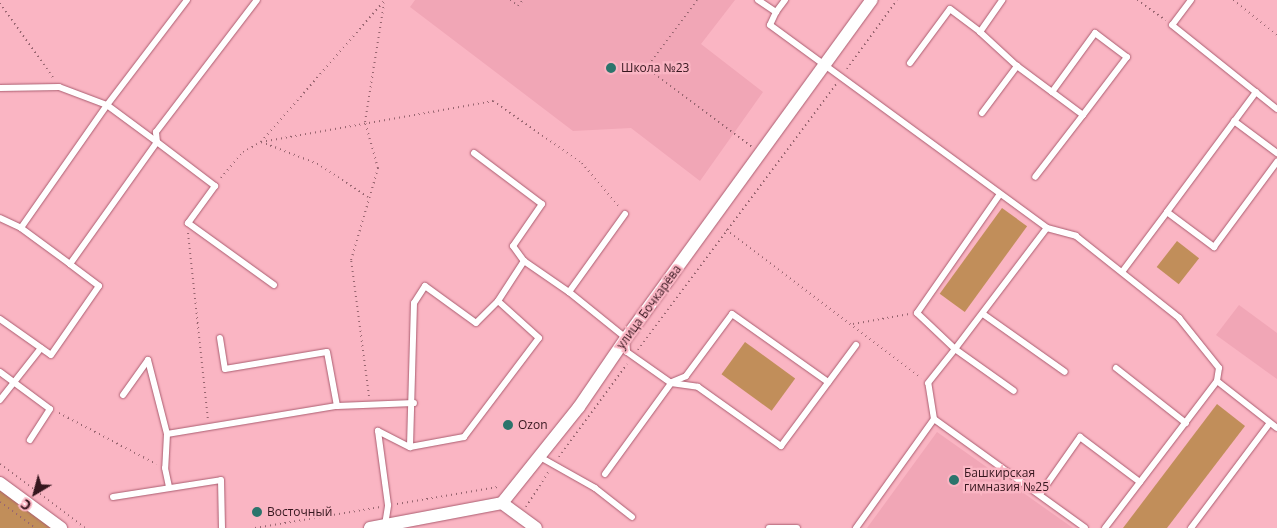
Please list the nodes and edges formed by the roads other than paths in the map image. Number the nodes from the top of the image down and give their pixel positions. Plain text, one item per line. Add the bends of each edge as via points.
1 (187, 0) edge
2 (257, 0) edge
3 (758, 0) edge
4 (785, 0) edge
5 (872, 0) edge
6 (1002, 0) edge
7 (1191, 0) edge
8 (776, 12) junction
9 (980, 32) junction
10 (910, 63) dead end
11 (825, 65) junction
12 (1017, 66) junction
13 (0, 88) edge
14 (1052, 92) junction
15 (1256, 92) junction
16 (107, 105) junction
17 (1277, 109) edge
18 (982, 113) dead end
19 (1083, 115) junction
20 (1234, 121) junction
21 (157, 142) junction
22 (474, 153) dead end
23 (1277, 153) edge
24 (1277, 162) edge
25 (1035, 177) dead end
26 (1000, 194) junction
27 (1166, 212) junction
28 (625, 214) road end
29 (0, 218) edge
30 (21, 228) junction
31 (1047, 228) junction
32 (524, 261) junction
33 (70, 264) junction
34 (1122, 272) junction
35 (274, 285) dead end
36 (569, 292) junction
37 (498, 301) junction
38 (984, 314) junction
39 (0, 319) edge
40 (220, 338) dead end
41 (626, 338) junction
42 (856, 345) dead end
43 (41, 348) junction
44 (955, 349) junction
45 (1116, 368) dead end
46 (0, 372) edge
47 (1065, 372) dead end
48 (1217, 381) junction
49 (15, 382) junction
50 (828, 382) junction
51 (671, 383) junction
52 (1014, 392) dead end
53 (123, 395) dead end
54 (0, 400) edge
55 (414, 403) junction
56 (337, 406) junction
57 (934, 419) junction
58 (1186, 423) junction
59 (1269, 424) junction
60 (1277, 428) edge
61 (167, 434) junction
62 (30, 440) dead end
63 (410, 446) junction
64 (540, 457) junction
65 (605, 474) dead end
66 (1140, 482) junction
67 (0, 483) edge
68 (168, 486) junction
69 (1040, 494) junction
70 (113, 497) dead end
71 (502, 503) junction
72 (632, 517) dead end
73 (391, 526) edge
74 (60, 528) edge
75 (222, 528) edge
76 (370, 528) edge
77 (536, 528) edge
78 (769, 528) edge
79 (796, 528) edge
80 (856, 528) edge
81 (1084, 528) edge
82 (1105, 528) edge
83 (1191, 528) edge

1 - 16 lane
2 - 21 lane via 156,132
3 - 8 lane
4 - 8 lane
5 - 11 street, улица Бочкарёва
6 - 9 lane
7 - 15 lane via 1172,25
8 - 11 lane via 770,25
9 - 10 lane via 950,9
9 - 12 lane
11 - 26 lane
11 - 41 street, улица Бочкарёва
12 - 14 lane
12 - 18 lane
13 - 16 lane via 59,87
14 - 19 lane
14 - 19 lane via 1095,33 1127,57
15 - 17 lane
15 - 20 lane
16 - 21 lane
16 - 30 lane
19 - 25 lane
20 - 23 lane
20 - 27 lane
21 - 33 lane
21 - 35 lane via 215,186 188,223
22 - 32 lane via 542,204 513,246
24 - 27 lane via 1214,248
26 - 31 lane
26 - 44 lane via 917,313
27 - 34 lane
28 - 36 lane
29 - 30 lane
30 - 33 lane
31 - 34 lane via 1076,236
31 - 38 lane
32 - 36 lane
32 - 37 lane
33 - 43 lane via 99,286 51,355
34 - 48 lane via 1179,318 1219,368
36 - 41 lane
37 - 55 lane via 476,323 425,286 414,303
37 - 63 lane via 539,338 464,437
38 - 44 lane
38 - 47 lane
39 - 43 lane
40 - 56 lane via 225,369 327,352
41 - 51 lane via 627,352
41 - 64 street, улица Бочкарёва via 580,407
42 - 50 lane
43 - 49 lane
44 - 52 lane
44 - 57 lane via 928,383
45 - 58 lane
46 - 49 lane
48 - 58 lane
48 - 59 lane
49 - 54 lane
49 - 62 lane via 50,409
50 - 51 lane via 781,446 698,387
50 - 51 lane via 732,314 686,376
51 - 65 lane
53 - 61 lane via 148,360
55 - 56 lane
55 - 63 lane
56 - 61 lane
57 - 69 lane
57 - 80 lane
58 - 66 lane
59 - 60 lane
59 - 83 lane
61 - 68 lane via 165,468
63 - 73 lane via 378,431
64 - 71 street, улица Бочкарёва
64 - 72 lane via 595,488
66 - 69 lane via 1080,437
66 - 82 lane
67 - 74 street
68 - 70 lane
68 - 75 lane via 221,480
69 - 81 lane
71 - 73 street
71 - 77 street
73 - 76 street
78 - 79 lane

